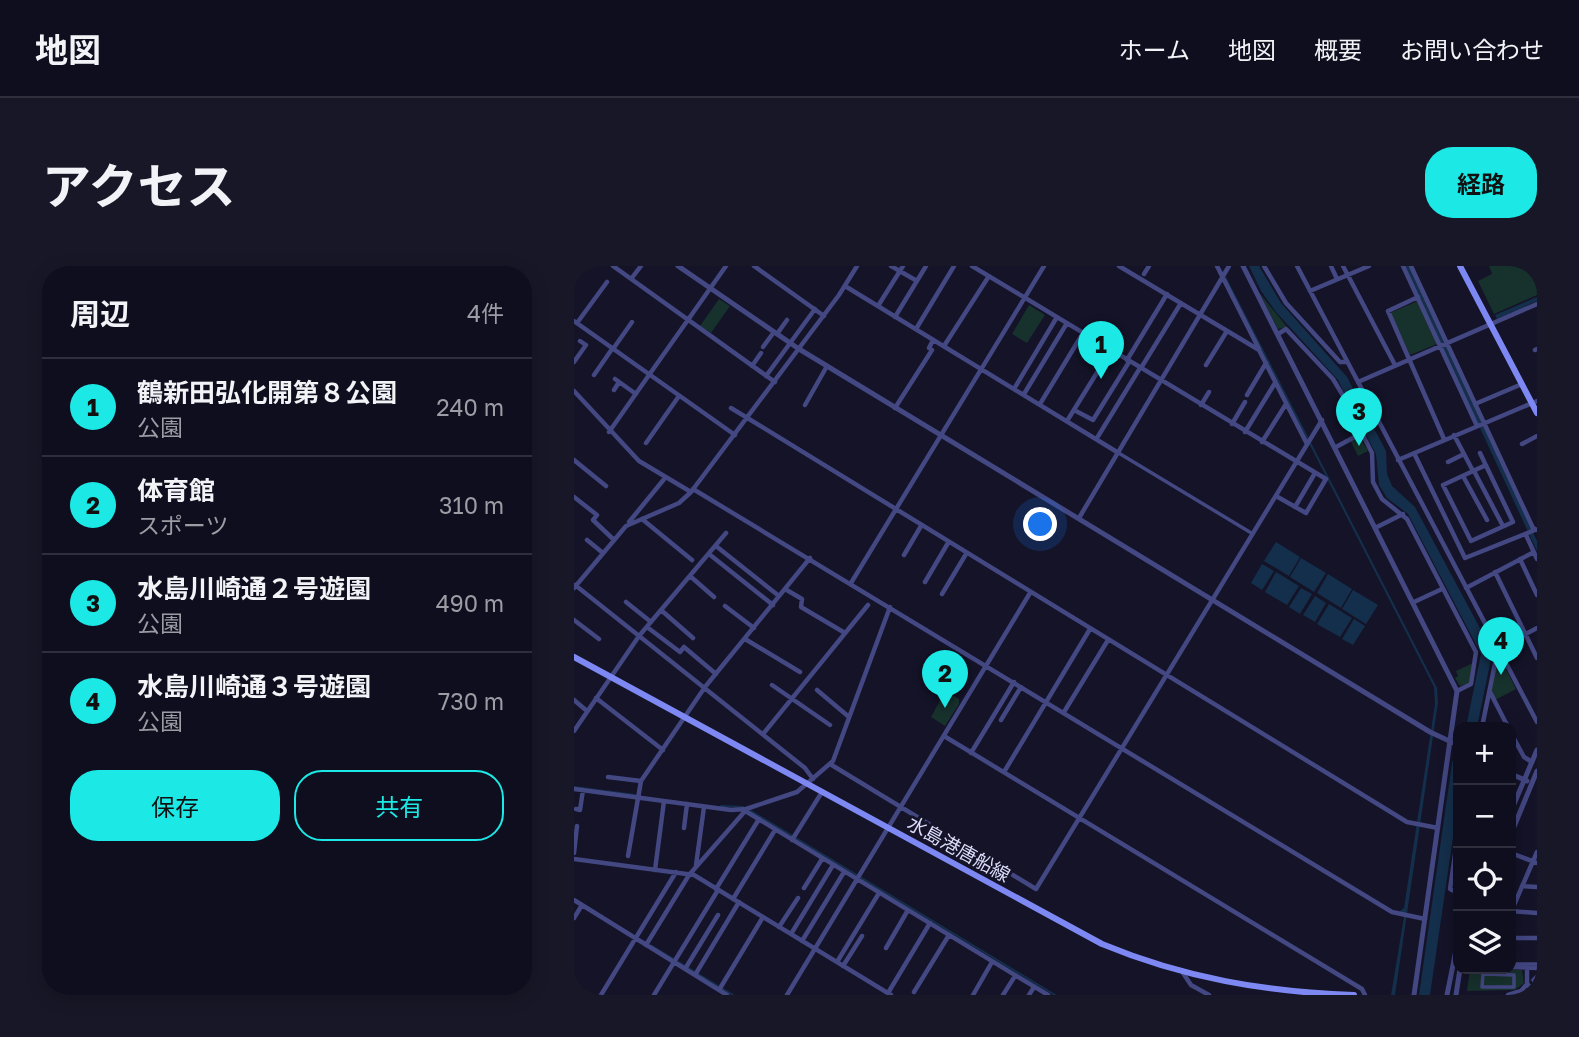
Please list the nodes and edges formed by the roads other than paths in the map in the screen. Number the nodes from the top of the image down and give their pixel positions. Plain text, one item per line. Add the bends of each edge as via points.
1 (579, 266) edge
2 (613, 266) edge
3 (640, 266) edge
4 (726, 266) edge
5 (857, 266) edge
6 (891, 266) edge
7 (926, 266) edge
8 (954, 266) edge
9 (972, 266) edge
10 (986, 266) edge
11 (1044, 266) edge
12 (1120, 266) edge
13 (1149, 266) edge
14 (1217, 266) edge
15 (1229, 266) edge
16 (1243, 266) edge
17 (1264, 266) edge
18 (1297, 266) edge
19 (1331, 266) edge
20 (1343, 266) edge
21 (1369, 266) edge
22 (1403, 266) edge
23 (1411, 266) edge
24 (1460, 266) edge
25 (680, 267) edge
26 (757, 267) edge
27 (901, 269) edge
28 (574, 273) edge
29 (986, 274) junction
30 (1144, 274) dead end
31 (1223, 275) junction
32 (1348, 275) junction
33 (631, 279) junction
34 (1337, 279) junction
35 (918, 281) junction
36 (607, 282) dead end
37 (845, 286) junction
38 (710, 288) junction
39 (1310, 291) junction
40 (1167, 294) junction
41 (1024, 297) junction
42 (1418, 297) junction
43 (1181, 303) junction
44 (1537, 304) edge
45 (878, 306) junction
46 (815, 309) junction
47 (1200, 315) junction
48 (824, 316) junction
49 (895, 317) junction
50 (1057, 317) junction
51 (688, 320) junction
52 (788, 320) dead end
53 (576, 322) edge
54 (632, 322) dead end
55 (1067, 323) junction
56 (1490, 324) junction
57 (916, 329) junction
58 (1227, 331) junction
59 (776, 333) junction
60 (1083, 333) junction
61 (1278, 334) junction
62 (933, 340) junction
63 (580, 341) dead end
64 (791, 343) junction
65 (1444, 343) junction
66 (944, 346) junction
67 (764, 347) dead end
68 (613, 349) junction
69 (799, 349) junction
70 (1111, 350) junction
71 (1259, 350) junction
72 (761, 354) dead end
73 (1410, 359) junction
74 (1128, 361) junction
75 (574, 362) edge
76 (1347, 362) junction
77 (1266, 363) junction
78 (1206, 365) dead end
79 (1395, 365) junction
80 (752, 366) junction
81 (827, 366) junction
82 (1140, 368) junction
83 (981, 369) junction
84 (594, 374) dead end
85 (649, 375) junction
86 (766, 376) junction
87 (1160, 380) junction
88 (775, 382) junction
89 (1275, 382) junction
90 (1357, 382) junction
91 (1522, 384) junction
92 (1014, 389) junction
93 (614, 390) dead end
94 (574, 391) edge
95 (1209, 392) dead end
96 (636, 394) junction
97 (1024, 395) junction
98 (1247, 395) dead end
99 (678, 396) junction
100 (1245, 402) dead end
101 (1535, 402) edge
102 (1286, 403) junction
103 (1040, 404) junction
104 (1475, 404) junction
105 (805, 405) dead end
106 (1200, 405) junction
107 (731, 408) dead end
108 (895, 408) junction
109 (1074, 410) junction
110 (1537, 412) edge
111 (1322, 419) junction
112 (746, 420) junction
113 (1068, 421) junction
114 (1232, 424) junction
115 (1481, 425) junction
116 (609, 432) junction
117 (1245, 432) junction
118 (1362, 433) junction
119 (735, 435) junction
120 (941, 435) junction
121 (1454, 435) junction
122 (1537, 436) edge
123 (1097, 438) junction
124 (1444, 439) junction
125 (1262, 442) junction
126 (1308, 442) junction
127 (646, 443) dead end
128 (1522, 444) dead end
129 (1336, 447) junction
130 (1117, 452) junction
131 (1414, 453) junction
132 (1480, 453) dead end
133 (1464, 454) junction
134 (574, 460) edge
135 (1398, 460) junction
136 (1448, 461) dead end
137 (1296, 462) junction
138 (1486, 465) junction
139 (1474, 471) junction
140 (1315, 473) junction
141 (1463, 476) junction
142 (664, 478) junction
143 (606, 486) dead end
144 (692, 490) junction
145 (1276, 496) junction
146 (574, 497) edge
147 (1295, 507) junction
148 (895, 510) junction
149 (1403, 514) junction
150 (1079, 518) junction
151 (641, 519) junction
152 (1487, 520) dead end
153 (626, 526) junction
154 (921, 526) junction
155 (1503, 526) junction
156 (1377, 527) junction
157 (1532, 532) edge
158 (726, 533) dead end
159 (1252, 534) junction
160 (587, 540) dead end
161 (614, 540) junction
162 (948, 543) junction
163 (716, 546) junction
164 (1534, 552) junction
165 (603, 553) junction
166 (709, 554) junction
167 (966, 554) junction
168 (904, 555) dead end
169 (810, 558) junction
170 (1520, 559) junction
171 (1537, 559) edge
172 (692, 560) dead end
173 (1494, 572) junction
174 (690, 576) junction
175 (925, 582) dead end
176 (851, 583) junction
177 (575, 586) edge
178 (1466, 588) junction
179 (785, 589) junction
180 (1442, 589) junction
181 (1030, 593) junction
182 (942, 594) dead end
183 (1537, 595) edge
184 (779, 596) junction
185 (714, 597) dead end
186 (1212, 599) junction
187 (626, 602) dead end
188 (1414, 602) junction
189 (773, 605) junction
190 (868, 605) dead end
191 (725, 606) dead end
192 (890, 607) junction
193 (661, 610) junction
194 (574, 620) edge
195 (651, 622) junction
196 (647, 627) junction
197 (754, 628) junction
198 (1537, 628) edge
199 (1090, 629) junction
200 (845, 633) junction
201 (1525, 634) junction
202 (639, 636) junction
203 (693, 638) dead end
204 (599, 639) dead end
205 (744, 639) junction
206 (1108, 640) junction
207 (1498, 649) junction
208 (574, 657) edge
209 (1537, 658) edge
210 (987, 666) junction
211 (800, 672) dead end
212 (716, 674) junction
213 (1166, 676) junction
214 (611, 677) junction
215 (1014, 682) junction
216 (772, 685) dead end
217 (705, 687) junction
218 (1021, 687) junction
219 (817, 690) dead end
220 (1457, 691) junction
221 (1490, 691) junction
222 (793, 697) junction
223 (596, 698) junction
224 (574, 700) edge
225 (1046, 701) junction
226 (587, 711) junction
227 (1064, 712) junction
228 (684, 717) junction
229 (849, 717) junction
230 (1001, 720) dead end
231 (1456, 722) edge
232 (1483, 722) edge
233 (1506, 722) edge
234 (1537, 722) edge
235 (830, 725) dead end
236 (574, 731) edge
237 (763, 734) junction
238 (944, 736) junction
239 (1453, 742) edge
240 (1516, 743) edge
241 (1123, 748) junction
242 (663, 750) junction
243 (1537, 750) edge
244 (971, 752) junction
245 (1453, 753) edge
246 (1532, 762) junction
247 (830, 764) junction
248 (1537, 771) edge
249 (1004, 772) junction
250 (608, 776) dead end
251 (1516, 776) edge
252 (1524, 780) junction
253 (641, 781) junction
254 (810, 782) junction
255 (1534, 785) edge
256 (574, 789) edge
257 (583, 790) junction
258 (822, 792) junction
259 (637, 796) junction
260 (1516, 799) edge
261 (664, 801) junction
262 (687, 804) junction
263 (704, 807) junction
264 (900, 807) junction
265 (580, 810) dead end
266 (746, 811) junction
267 (1080, 818) junction
268 (759, 819) junction
269 (1516, 823) edge
270 (577, 826) dead end
271 (684, 828) dead end
272 (888, 828) junction
273 (1438, 828) junction
274 (775, 830) junction
275 (793, 838) junction
276 (1537, 852) edge
277 (574, 853) edge
278 (1516, 855) edge
279 (628, 856) dead end
280 (822, 858) junction
281 (574, 859) edge
282 (1535, 862) edge
283 (833, 865) junction
284 (696, 867) junction
285 (1453, 868) edge
286 (655, 870) junction
287 (844, 872) junction
288 (676, 873) junction
289 (689, 874) junction
290 (858, 877) junction
291 (1522, 886) junction
292 (1537, 887) edge
293 (804, 888) dead end
294 (717, 889) junction
295 (1453, 890) edge
296 (878, 892) junction
297 (798, 898) dead end
298 (733, 899) junction
299 (574, 900) edge
300 (739, 902) junction
301 (582, 905) junction
302 (908, 910) junction
303 (1511, 911) edge
304 (1516, 912) edge
305 (1537, 912) edge
306 (718, 915) dead end
307 (763, 917) junction
308 (574, 918) edge
309 (1425, 919) junction
310 (930, 923) junction
311 (779, 927) junction
312 (791, 934) junction
313 (949, 935) junction
314 (862, 936) dead end
315 (637, 937) junction
316 (1516, 937) edge
317 (1537, 938) edge
318 (802, 941) junction
319 (647, 944) junction
320 (886, 948) dead end
321 (815, 949) junction
322 (675, 961) junction
323 (837, 962) junction
324 (992, 962) junction
325 (1453, 965) edge
326 (1516, 965) edge
327 (844, 966) junction
328 (1516, 966) edge
329 (1537, 966) edge
330 (686, 968) junction
331 (1527, 968) junction
332 (1183, 973) junction
333 (696, 974) junction
334 (1459, 974) edge
335 (1483, 974) joint
336 (1015, 976) junction
337 (1537, 976) edge
338 (1527, 984) junction
339 (1034, 987) junction
340 (1537, 987) edge
341 (720, 988) junction
342 (915, 992) dead end
343 (1537, 993) edge
344 (890, 994) edge
345 (601, 995) edge
346 (654, 995) edge
347 (727, 995) edge
348 (787, 995) edge
349 (973, 995) edge
350 (1003, 995) edge
351 (1029, 995) edge
352 (1048, 995) edge
353 (1209, 995) edge
354 (1354, 995) edge
355 (1365, 995) edge
356 (1414, 995) edge
357 (1447, 995) edge
358 (1455, 995) edge
359 (1508, 995) edge

1 - 28 street
2 - 33 street
3 - 33 street
4 - 38 street
5 - 37 street
6 - 27 street
7 - 35 street
8 - 57 street
9 - 29 street
10 - 29 street
11 - 41 street
12 - 40 street
13 - 30 street
14 - 31 street
15 - 31 street
16 - 61 street
17 - 76 street via 1286,303 1340,362
18 - 39 street
19 - 34 street
20 - 32 street
21 - 32 street
22 - 42 street
23 - 65 street
24 - 56 main road
25 - 38 street
26 - 46 street
27 - 35 street
27 - 45 street
29 - 41 street
29 - 66 street
31 - 47 street
31 - 71 street
32 - 34 street
32 - 79 street
33 - 51 street
34 - 39 street
35 - 49 street
36 - 53 street
37 - 45 street
37 - 48 street
38 - 51 street
38 - 59 street
39 - 76 street
40 - 43 street
40 - 74 street
41 - 50 street
41 - 83 street
42 - 65 street
42 - 73 street via 1388,311
43 - 47 street
43 - 82 street
44 - 56 street
45 - 49 street
46 - 48 street
46 - 64 street
47 - 58 street
47 - 87 street
48 - 69 street
49 - 57 street
50 - 55 street
50 - 92 street
51 - 80 street
51 - 85 street
52 - 59 street
53 - 68 street
54 - 68 street
55 - 60 street
55 - 97 street
56 - 65 street
56 - 91 main road
57 - 62 street
58 - 71 street
58 - 78 street
59 - 64 street
59 - 67 street
60 - 70 street
60 - 103 street
61 - 111 street
61 - 118 street via 1286,329 1333,379
62 - 66 street
62 - 108 street via 932,350
63 - 75 street via 586,345
64 - 69 street
64 - 86 street
65 - 73 street
65 - 104 street
65 - 115 street
66 - 83 street
68 - 84 street
68 - 85 street
69 - 81 street
69 - 88 street
70 - 74 street
70 - 109 street
71 - 77 street
72 - 80 street
73 - 79 street
73 - 124 street
74 - 82 street
74 - 109 street via 1093,420
76 - 90 street
77 - 89 street
77 - 98 street
79 - 90 street
80 - 86 street
81 - 105 street
81 - 108 street
82 - 87 street
82 - 123 street
83 - 92 street
83 - 120 street
85 - 96 street
85 - 99 street
86 - 88 street
87 - 106 street
87 - 130 street
88 - 112 street
89 - 102 street
89 - 117 street
90 - 135 street
91 - 101 main road
91 - 104 street
92 - 97 street
93 - 96 street via 617,381
94 - 116 street
95 - 106 street
96 - 116 street
97 - 103 street
99 - 119 street
99 - 127 street
100 - 114 street
101 - 110 main road
101 - 115 street
102 - 125 street
102 - 126 street
103 - 113 street
104 - 115 street
106 - 114 street
107 - 112 street
108 - 120 street
109 - 113 street
111 - 126 street
111 - 129 street
112 - 119 street
112 - 148 street
113 - 123 street
114 - 117 street
115 - 121 street
115 - 157 street
116 - 142 street
117 - 125 street
118 - 129 street
118 - 149 street via 1373,456 1373,482 1382,499
119 - 144 street
120 - 148 street
120 - 150 street
121 - 124 street
121 - 133 street
122 - 128 street
123 - 130 street
124 - 131 street
125 - 137 street
126 - 137 street
129 - 156 street
130 - 150 street
130 - 159 street
131 - 135 street
131 - 157 street via 1465,558
132 - 138 street
133 - 136 street
133 - 139 street
134 - 143 street
135 - 178 street
137 - 140 street
137 - 145 street
138 - 139 street
138 - 155 street via 1513,522
139 - 141 street
139 - 155 street
140 - 147 street
140 - 147 street via 1326,479 1306,513
141 - 152 street
141 - 155 street via 1443,485 1471,541
142 - 144 street
142 - 153 street
144 - 151 street via 679,503
144 - 169 street
145 - 147 street
145 - 159 street
146 - 161 street via 597,515 593,520
148 - 154 street
148 - 176 street
149 - 156 street
149 - 180 street
150 - 186 street
151 - 153 street
151 - 172 street
153 - 161 street
154 - 162 street
154 - 168 street
156 - 188 street
157 - 164 street
158 - 163 street
159 - 186 street
160 - 165 street
161 - 165 street
162 - 167 street
162 - 175 street
163 - 166 street
163 - 184 street
164 - 170 street
164 - 171 street
165 - 177 street
166 - 174 street
166 - 189 street
167 - 181 street
167 - 182 street
169 - 176 street
169 - 179 street
170 - 173 street
170 - 183 street
173 - 178 street
173 - 201 street
174 - 185 street
174 - 193 street
176 - 192 street
177 - 202 street
178 - 207 street
179 - 184 street
179 - 200 street via 802,599 801,607
180 - 188 street
180 - 220 street via 1476,656 1471,684
181 - 199 street
181 - 210 street
184 - 189 street
186 - 213 street
186 - 239 street
187 - 195 street
188 - 220 street
189 - 197 street
190 - 200 street
191 - 197 street
192 - 210 street
192 - 229 street
193 - 195 street
193 - 203 street
194 - 204 street
195 - 196 street
196 - 202 street
196 - 212 street via 680,652 684,647
197 - 205 street
198 - 201 street
199 - 206 street
199 - 225 street
200 - 222 street
201 - 207 street
201 - 209 street
202 - 214 street
202 - 217 street
205 - 211 street
205 - 212 street
206 - 213 street
206 - 227 street
207 - 221 street
207 - 234 street
208 - 214 main road, 水島港唐船線
210 - 215 street
210 - 238 street
212 - 217 street
213 - 241 street
213 - 273 street via 1407,822
214 - 223 street
214 - 228 main road, 水島港唐船線
215 - 218 street
215 - 244 street
216 - 222 street
217 - 228 street
217 - 237 street
218 - 225 street
218 - 230 street
219 - 229 street
220 - 231 street
221 - 232 street
221 - 233 street
222 - 235 street
222 - 237 street
223 - 226 street
223 - 242 street
224 - 226 street
225 - 227 street
225 - 249 street
226 - 236 street
227 - 241 street
228 - 242 street
228 - 254 main road, 水島港唐船線
229 - 247 street
237 - 254 street via 806,768
238 - 244 street
238 - 264 street
240 - 246 street
241 - 267 street
241 - 309 street via 1392,912
242 - 253 street
243 - 246 street
244 - 249 street
245 - 273 street
246 - 252 street
247 - 254 street
247 - 264 street
248 - 255 street
249 - 267 street
250 - 253 street
251 - 252 street
252 - 255 street
252 - 260 street
253 - 259 street
254 - 258 main road, 水島港唐船線
254 - 266 street via 797,792
255 - 269 street
256 - 257 street
257 - 259 street
257 - 265 street
258 - 272 main road, 水島港唐船線
258 - 275 street
259 - 261 street
259 - 279 street
261 - 262 street
261 - 286 street
262 - 263 street
262 - 271 street
263 - 266 street
263 - 284 street
264 - 267 street via 1036,889
264 - 272 street
266 - 268 street
266 - 284 street
267 - 355 street via 1362,989
268 - 274 street
268 - 294 street
270 - 277 street
272 - 290 street
272 - 332 main road, 水島港唐船線 via 1101,944
273 - 309 street
274 - 275 street
274 - 298 street
275 - 280 street
276 - 282 street
278 - 282 street
280 - 283 street
280 - 293 street
281 - 286 street
282 - 291 street
283 - 287 street
283 - 312 street
284 - 289 street
285 - 295 street
286 - 288 street
287 - 290 street
287 - 318 street
288 - 289 street
288 - 315 street
289 - 294 street
289 - 319 street
290 - 296 street
290 - 321 street
291 - 292 street
291 - 303 street
294 - 298 street
294 - 322 street
296 - 302 street
296 - 323 street
297 - 311 street
298 - 300 street
299 - 301 street
300 - 307 street
300 - 333 street
301 - 308 street
301 - 315 street
302 - 310 street
302 - 320 street
304 - 305 street
306 - 330 street
307 - 311 street
307 - 341 street
309 - 356 street
310 - 313 street
310 - 344 street
311 - 312 street
312 - 318 street
313 - 324 street
313 - 342 street
314 - 327 street
315 - 319 street
315 - 345 street
316 - 317 street
318 - 321 street
319 - 322 street
321 - 323 street
321 - 348 street
322 - 330 street
322 - 346 street
323 - 327 street
324 - 336 street
324 - 349 street
325 - 357 street
326 - 329 street
327 - 344 street
328 - 331 street
329 - 331 street
330 - 333 street
331 - 338 street
332 - 353 street via 1191,985
332 - 354 main road, 水島港唐船線 via 1261,989
333 - 341 street
334 - 358 street
335 - 335 street via 1514,975 1514,987 1482,987
336 - 339 street
336 - 350 street
337 - 340 street via 1533,980
338 - 343 street
338 - 359 street
339 - 351 street
339 - 352 street
341 - 347 street

